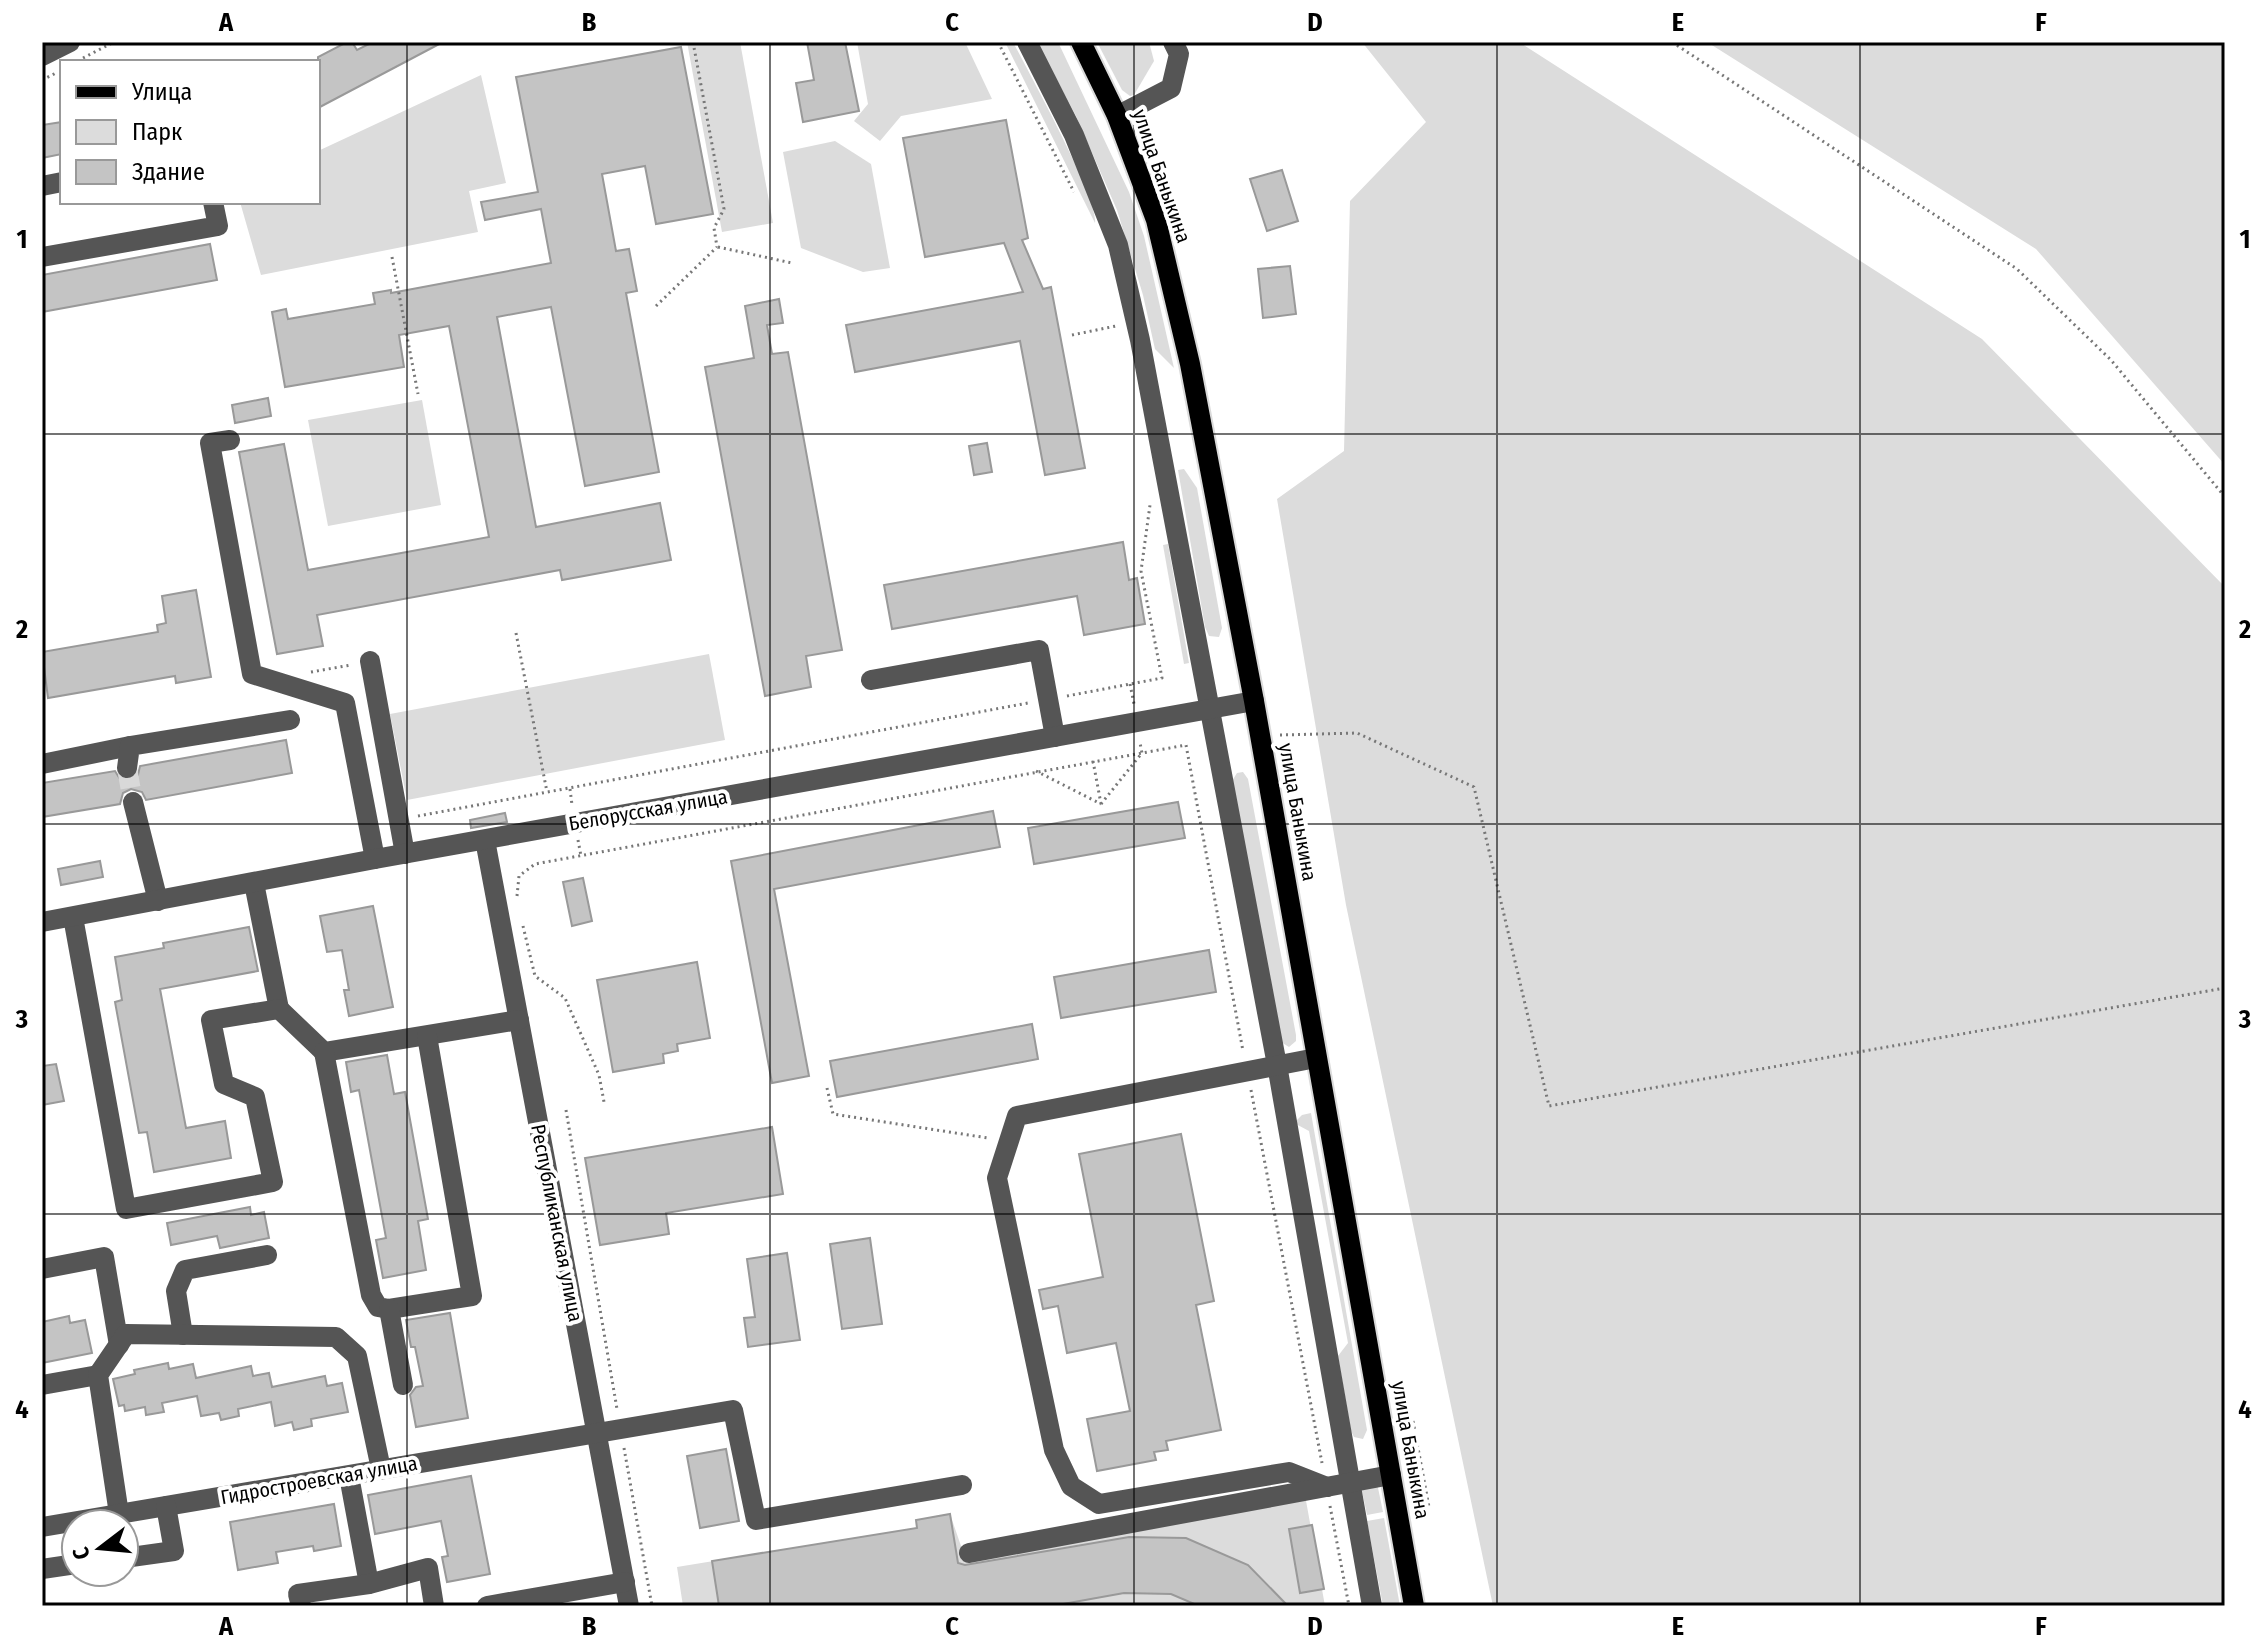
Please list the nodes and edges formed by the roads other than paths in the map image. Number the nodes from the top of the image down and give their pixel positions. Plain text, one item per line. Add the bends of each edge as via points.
1 (70, 42) edge
2 (1027, 42) edge
3 (1081, 42) edge
4 (1173, 42) edge
5 (42, 56) edge
6 (1117, 116) junction
7 (213, 204) edge
8 (42, 257) edge
9 (230, 440) dead end
10 (370, 661) dead end
11 (871, 680) dead end
12 (1254, 701) junction
13 (1208, 709) junction
14 (290, 720) dead end
15 (1055, 737) junction
16 (130, 746) junction
17 (42, 764) edge
18 (127, 768) tunnel mouth
19 (133, 802) tunnel mouth
20 (485, 840) junction
21 (405, 854) junction
22 (375, 859) junction
23 (254, 883) junction
24 (158, 901) junction
25 (73, 917) junction
26 (42, 922) edge
27 (279, 1009) junction
28 (519, 1020) junction
29 (427, 1036) junction
30 (324, 1052) junction
31 (1316, 1058) junction
32 (1277, 1065) junction
33 (267, 1255) dead end
34 (42, 1269) edge
35 (389, 1309) junction
36 (183, 1335) junction
37 (119, 1345) junction
38 (98, 1375) junction
39 (42, 1385) edge
40 (403, 1385) dead end
41 (597, 1433) junction
42 (381, 1469) junction
43 (1391, 1475) junction
44 (349, 1476) junction
45 (1350, 1483) junction
46 (962, 1485) dead end
47 (1327, 1487) junction
48 (166, 1506) junction
49 (118, 1508) edge
50 (140, 1510) edge
51 (969, 1553) dead end
52 (140, 1556) edge
53 (625, 1582) junction
54 (369, 1584) junction
55 (301, 1606) edge
56 (434, 1606) edge
57 (487, 1606) edge
58 (629, 1606) edge
59 (1372, 1606) edge
60 (1414, 1606) edge

1 - 5 street
2 - 13 street via 1074,135 1118,245
3 - 6 main road, улица Баныкина
4 - 6 street via 1179,54 1171,88
6 - 12 main road, улица Баныкина via 1156,220 1190,364
7 - 8 street via 218,226
9 - 22 street via 210,443 252,674 345,703
10 - 21 street
11 - 15 street via 1039,650
12 - 13 street, Белорусская улица
12 - 31 main road, улица Баныкина
13 - 15 street, Белорусская улица
13 - 32 street
14 - 16 street
15 - 20 street, Белорусская улица
16 - 17 street
16 - 18 street
19 - 24 street
20 - 21 street, Белорусская улица
20 - 28 street, Республиканская улица
21 - 22 street, Белорусская улица
22 - 23 street, Белорусская улица
23 - 24 street, Белорусская улица
23 - 27 street
24 - 25 street, Белорусская улица
25 - 26 street, Белорусская улица
25 - 27 street via 126,1209 273,1182 255,1097 224,1084 211,1020
27 - 30 street
28 - 29 street
28 - 41 street, Республиканская улица
29 - 30 street
29 - 35 street via 472,1296
30 - 35 street via 371,1295 378,1307
31 - 32 street
31 - 43 main road, улица Баныкина
32 - 45 street
32 - 47 street via 1017,1116 997,1178 1054,1450 1071,1486 1099,1504 1289,1472
33 - 36 street via 185,1270 176,1291
34 - 37 street via 104,1257
35 - 40 street
36 - 37 street via 126,1334
36 - 42 street via 336,1337 357,1356
37 - 38 street
38 - 39 street
38 - 49 street
41 - 42 street, Гидростроевская улица
41 - 46 street, Гидростроевская улица via 733,1410 756,1520
41 - 53 street, Республиканская улица
42 - 44 street, Гидростроевская улица
43 - 45 street
43 - 60 main road, улица Баныкина
44 - 48 street, Гидростроевская улица
44 - 54 street
45 - 47 street
45 - 59 street
47 - 51 street
48 - 50 street, Гидростроевская улица
48 - 52 street via 174,1551
53 - 57 street
53 - 58 street, Республиканская улица
54 - 55 street via 298,1594
54 - 56 street via 428,1568

